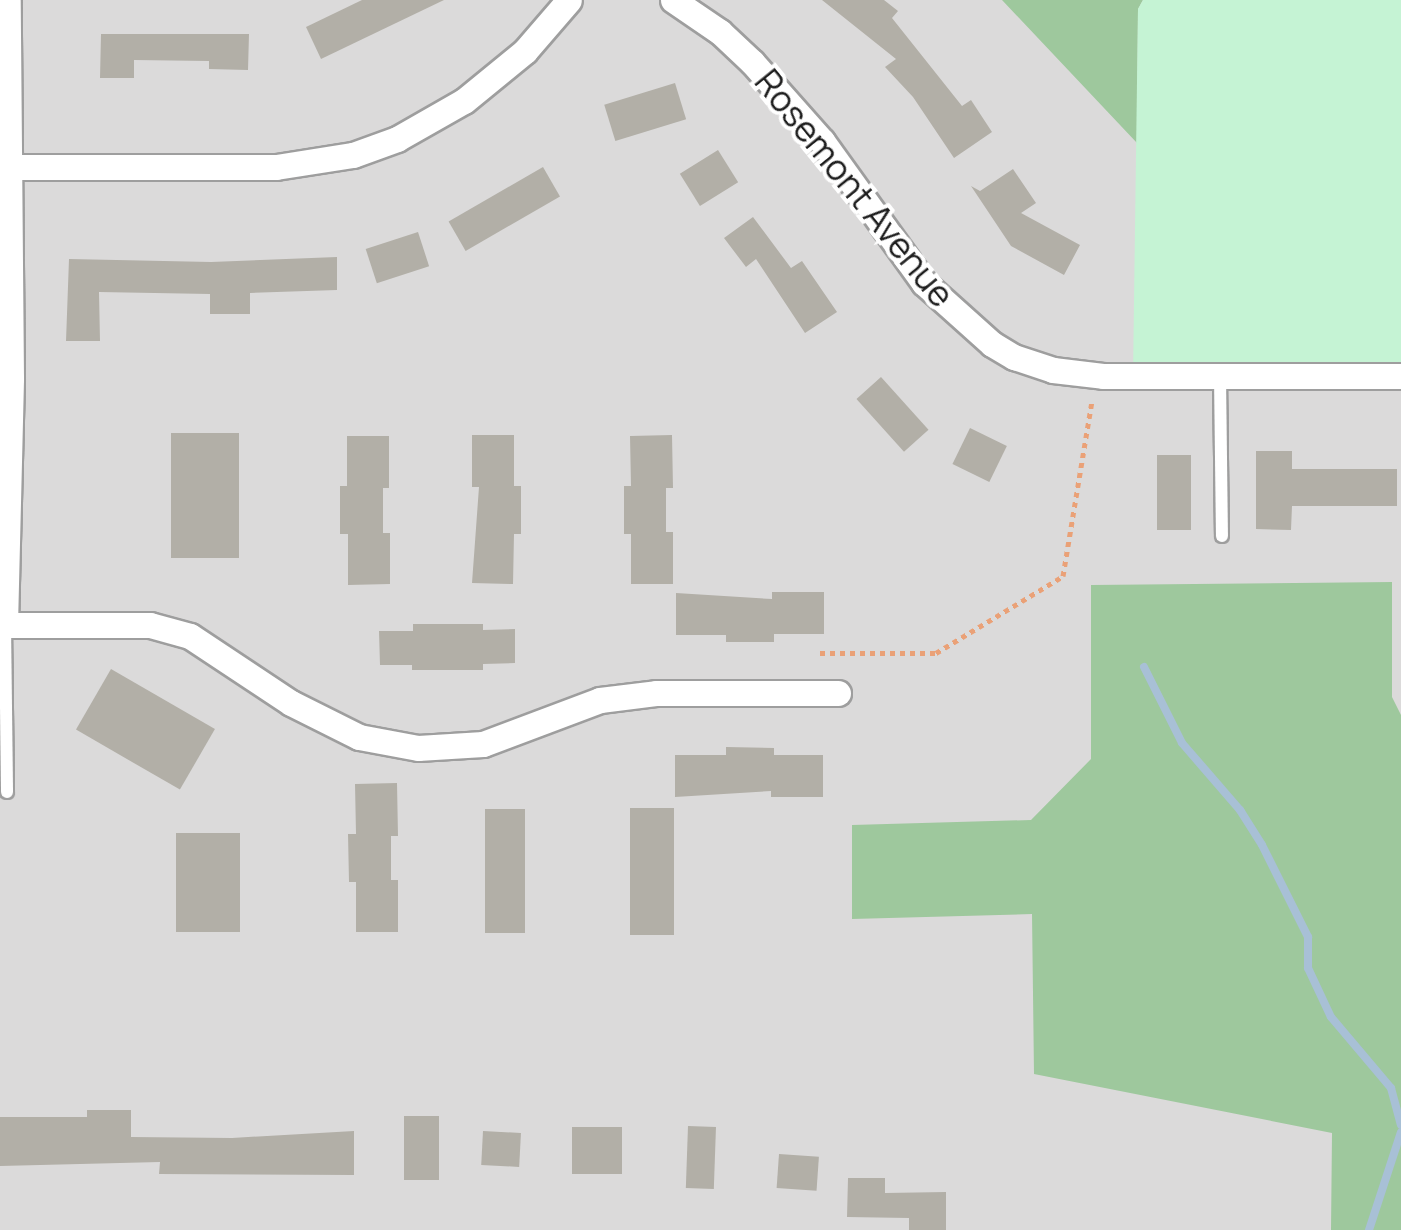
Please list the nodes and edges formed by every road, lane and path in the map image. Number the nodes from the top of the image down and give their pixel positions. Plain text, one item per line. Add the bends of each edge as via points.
1 (8, 0) edge
2 (569, 0) edge
3 (673, 0) edge
4 (4, 167) edge
5 (1098, 375) junction
6 (1220, 376) junction
7 (1401, 376) edge
8 (1222, 536) dead end
9 (3, 624) edge
10 (820, 653) dead end
11 (838, 692) dead end
12 (8, 792) dead end

1 - 4 street
2 - 4 street via 525,51 464,101 353,156 258,168
3 - 5 street, Rosemont Avenue via 752,62 948,307 1014,357
4 - 9 street via 12,378
5 - 6 street, Rosemont Avenue
5 - 10 path via 1063,576 936,653
6 - 7 street, Rosemont Avenue
6 - 8 lane
9 - 11 street via 150,625 190,636 291,703 358,737 418,748 483,744 600,700 656,693
9 - 12 lane

